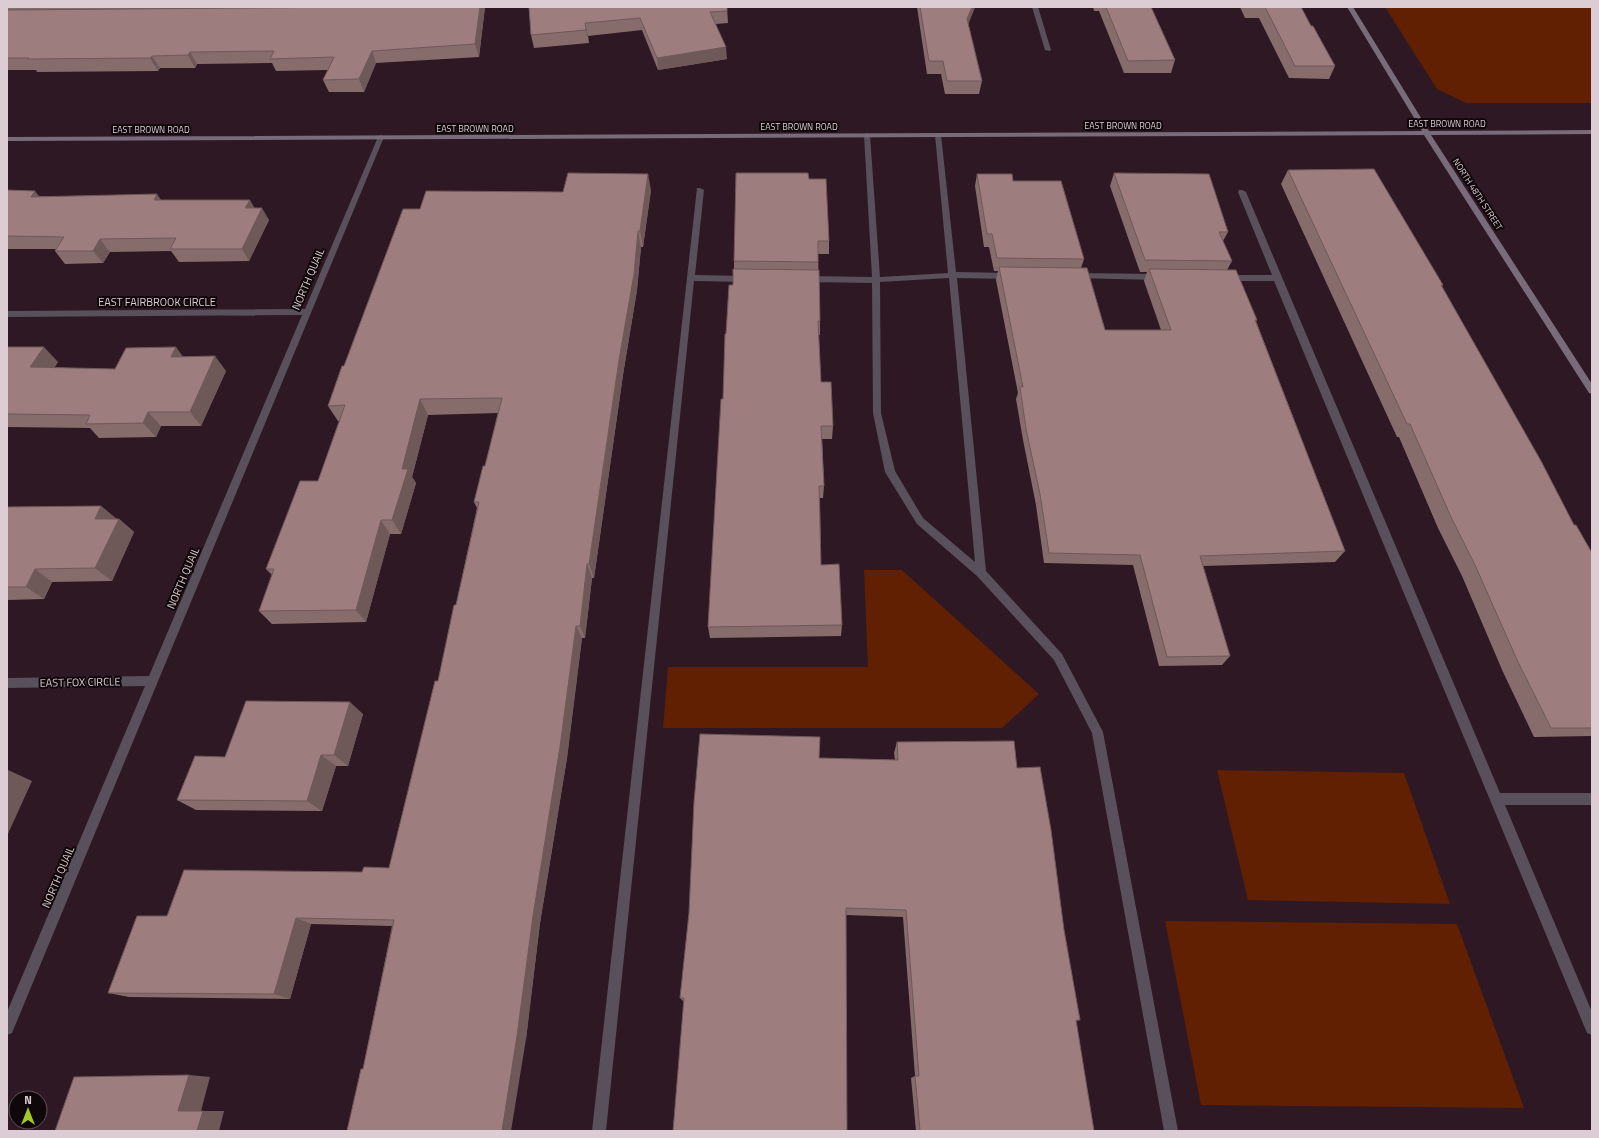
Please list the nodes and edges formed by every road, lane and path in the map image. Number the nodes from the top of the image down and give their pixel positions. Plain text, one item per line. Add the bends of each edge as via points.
1 (1035, 7) edge
2 (1350, 7) edge
3 (1048, 50) dead end
4 (1426, 132) junction
5 (1592, 132) edge
6 (867, 135) junction
7 (938, 135) junction
8 (381, 137) junction
9 (7, 138) edge
10 (700, 190) dead end
11 (1242, 192) dead end
12 (951, 275) junction
13 (1015, 276) edge
14 (1071, 276) edge
15 (1166, 277) edge
16 (690, 278) junction
17 (1214, 278) edge
18 (1277, 278) junction
19 (752, 279) edge
20 (799, 279) edge
21 (876, 280) junction
22 (307, 312) junction
23 (7, 314) edge
24 (1592, 391) edge
25 (981, 573) junction
26 (153, 681) junction
27 (7, 683) edge
28 (1497, 798) junction
29 (1592, 799) edge
30 (7, 1028) edge
31 (1592, 1028) edge
32 (599, 1131) edge
33 (1171, 1131) edge

1 - 3 street
2 - 4 main road, NORTH 48TH STREET
4 - 5 main road, EAST BROWN ROAD
4 - 7 main road, EAST BROWN ROAD
4 - 24 main road, NORTH 48TH STREET
6 - 7 main road, EAST BROWN ROAD
6 - 8 main road, EAST BROWN ROAD
6 - 21 street
7 - 12 street
8 - 9 main road, EAST BROWN ROAD
8 - 22 street, NORTH QUAIL
10 - 16 street
11 - 18 street
12 - 13 street
12 - 21 street
12 - 25 street
14 - 15 street
16 - 19 street
16 - 32 street
17 - 18 street
18 - 28 street
20 - 21 street
21 - 25 street via 877,413 890,472 920,521
22 - 23 street, EAST FAIRBROOK CIRCLE
22 - 26 street, NORTH QUAIL
25 - 33 street via 1058,657 1097,732
26 - 27 street, EAST FOX CIRCLE
26 - 30 street, NORTH QUAIL
28 - 29 street
28 - 31 street

